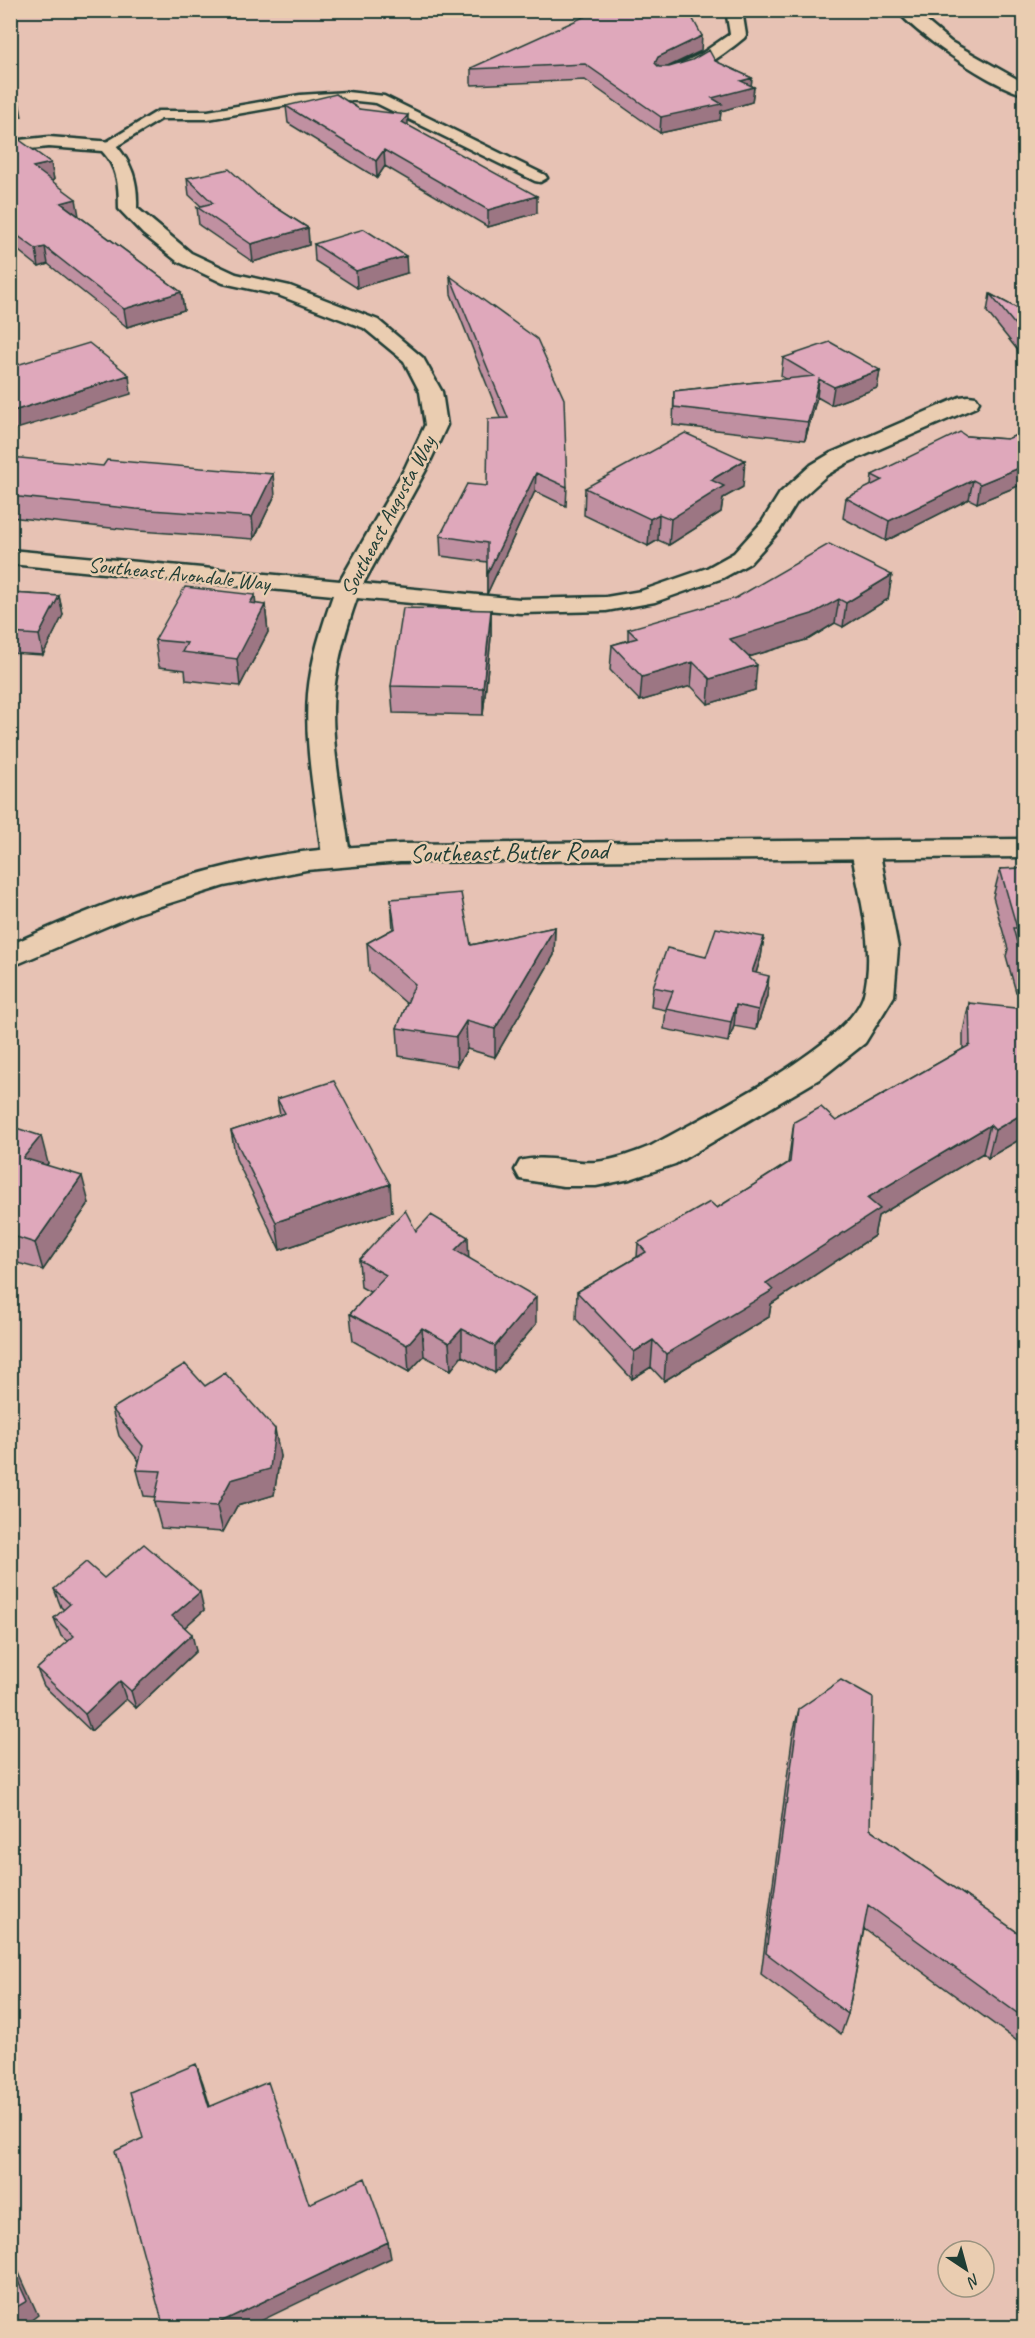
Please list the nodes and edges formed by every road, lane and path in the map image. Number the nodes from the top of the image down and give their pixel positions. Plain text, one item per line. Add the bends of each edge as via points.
1 (734, 10) edge
2 (904, 10) edge
3 (738, 35) junction
4 (757, 38) dead end
5 (664, 77) edge
6 (1024, 89) edge
7 (10, 146) edge
8 (107, 146) junction
9 (540, 178) dead end
10 (968, 402) dead end
11 (10, 557) edge
12 (347, 591) junction
13 (1024, 848) edge
14 (865, 849) junction
15 (336, 856) junction
16 (10, 957) edge
17 (532, 1170) dead end

1 - 3 street
2 - 6 street via 950,48
3 - 4 street
3 - 5 street via 722,49
7 - 8 street via 49,142
8 - 9 lane via 158,116 208,115 300,99 347,96 380,99
8 - 12 street, Southeast Augusta Way via 120,159 129,184 128,209 184,256 230,279 283,290 371,324 413,358 431,392 436,425
10 - 12 street, Southeast Avondale Way via 839,458 788,498 771,526 742,558 715,573 646,597 577,606 520,606
11 - 12 street, Southeast Avondale Way
12 - 15 street, Southeast Augusta Way via 330,639 321,693 321,731
13 - 14 street, Southeast Butler Road
14 - 15 street, Southeast Butler Road
14 - 17 street via 883,948 879,996 854,1035 810,1070 663,1155 596,1174
15 - 16 street, Southeast Butler Road via 250,870 199,884 86,924

